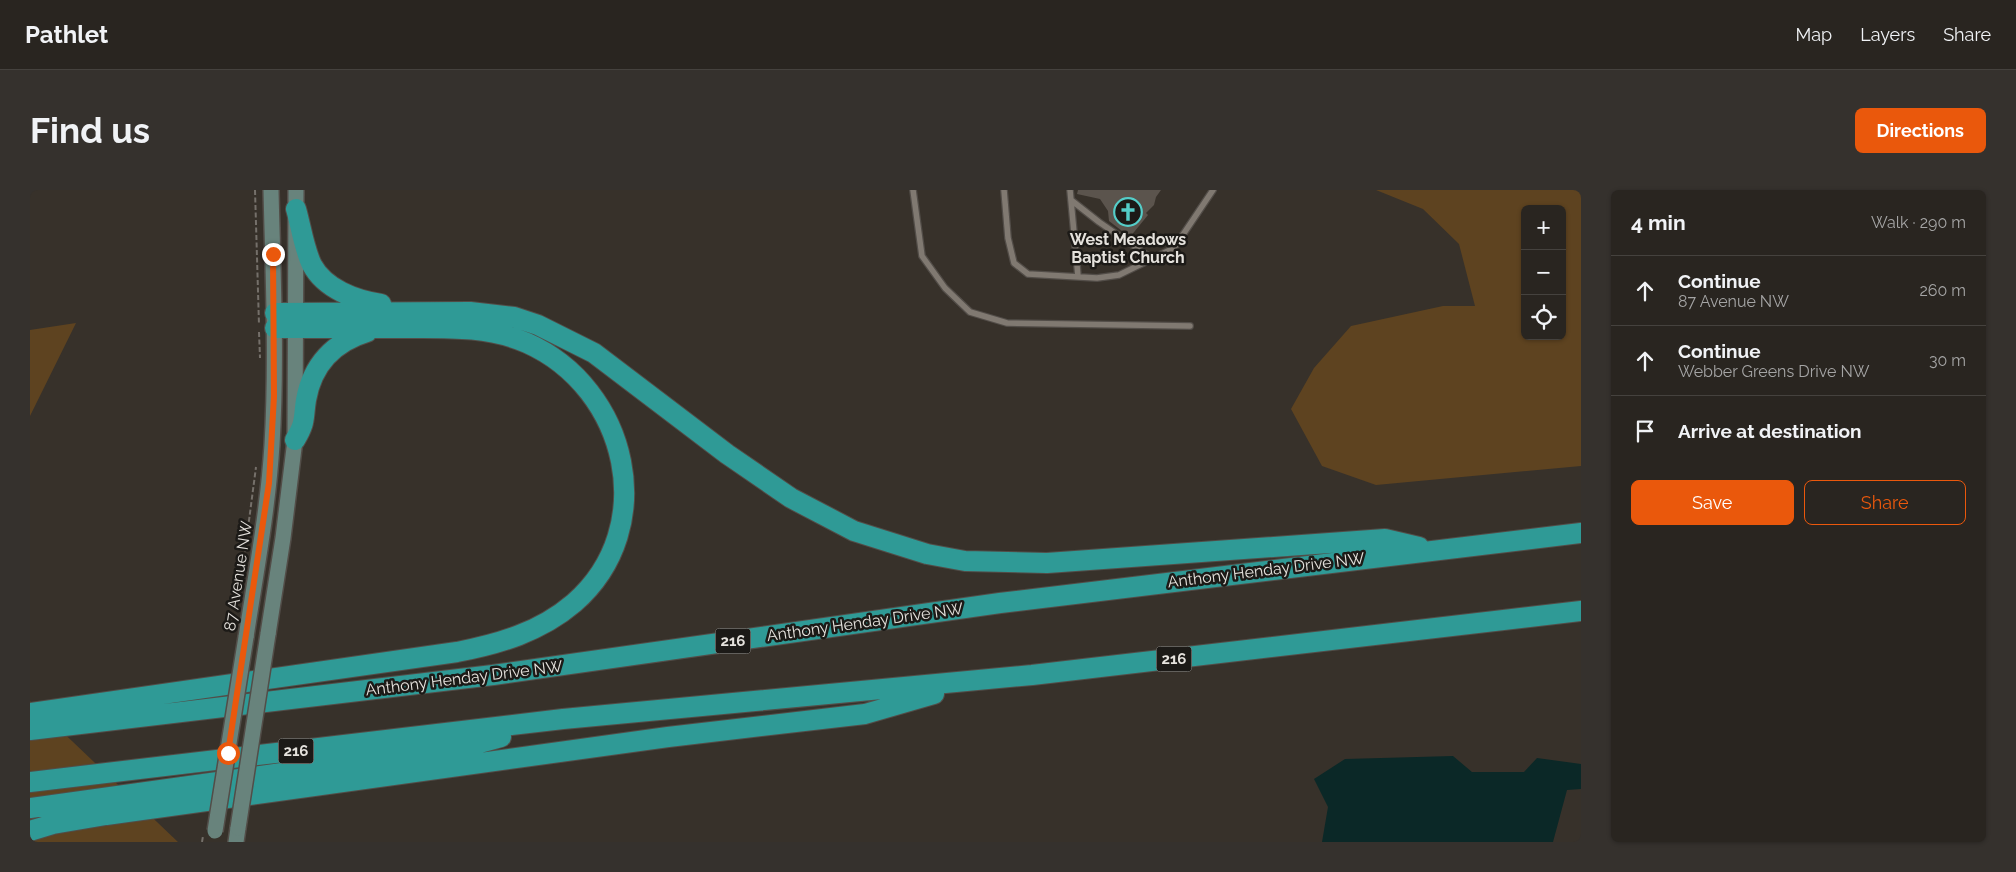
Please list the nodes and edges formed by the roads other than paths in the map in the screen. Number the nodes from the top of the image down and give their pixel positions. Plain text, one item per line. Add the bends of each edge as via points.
1 (271, 190) edge
2 (913, 190) edge
3 (1004, 190) edge
4 (1070, 190) edge
5 (1213, 190) edge
6 (296, 199) edge
7 (1071, 200) junction
8 (1154, 260) junction
9 (1078, 276) junction
10 (422, 311) junction
11 (275, 320) junction
12 (297, 320) junction
13 (1190, 326) dead end
14 (386, 328) junction
15 (295, 440) junction
16 (1581, 533) edge
17 (1435, 550) junction
18 (1581, 610) edge
19 (976, 681) junction
20 (30, 713) edge
21 (563, 719) junction
22 (30, 730) edge
23 (30, 782) edge
24 (30, 808) edge
25 (30, 831) edge
26 (237, 835) edge
27 (214, 836) edge

1 - 11 main road, 87 Avenue NW
2 - 13 lane via 922,256 945,288 970,312 1007,323
3 - 9 lane via 1008,238 1014,263 1028,274
4 - 7 lane
5 - 8 lane via 1174,248
6 - 10 highway via 312,264 328,283 369,302
6 - 12 main road
7 - 8 lane
7 - 9 lane
8 - 9 lane via 1120,275
10 - 12 highway
10 - 17 highway via 500,315 538,325 566,337 624,374 727,454 791,498 854,531 910,550 966,561 1027,564 1385,539
11 - 12 highway
11 - 27 main road, 87 Avenue NW, bridge via 269,483
12 - 14 highway
12 - 15 main road
14 - 15 highway via 344,341 322,360 310,382 305,425
14 - 20 highway via 466,329 513,338 564,365 588,388 608,418 618,448 623,486 615,541 587,590 547,623 493,644 457,652
15 - 26 main road, bridge via 286,521
16 - 17 highway, Anthony Henday Drive NW / 216
17 - 22 highway, Anthony Henday Drive NW / 216 via 1000,602 493,675
18 - 19 highway, 216
19 - 21 highway, 216
19 - 25 highway via 865,714 668,737 106,814
21 - 23 highway, 216
21 - 24 highway via 461,748

